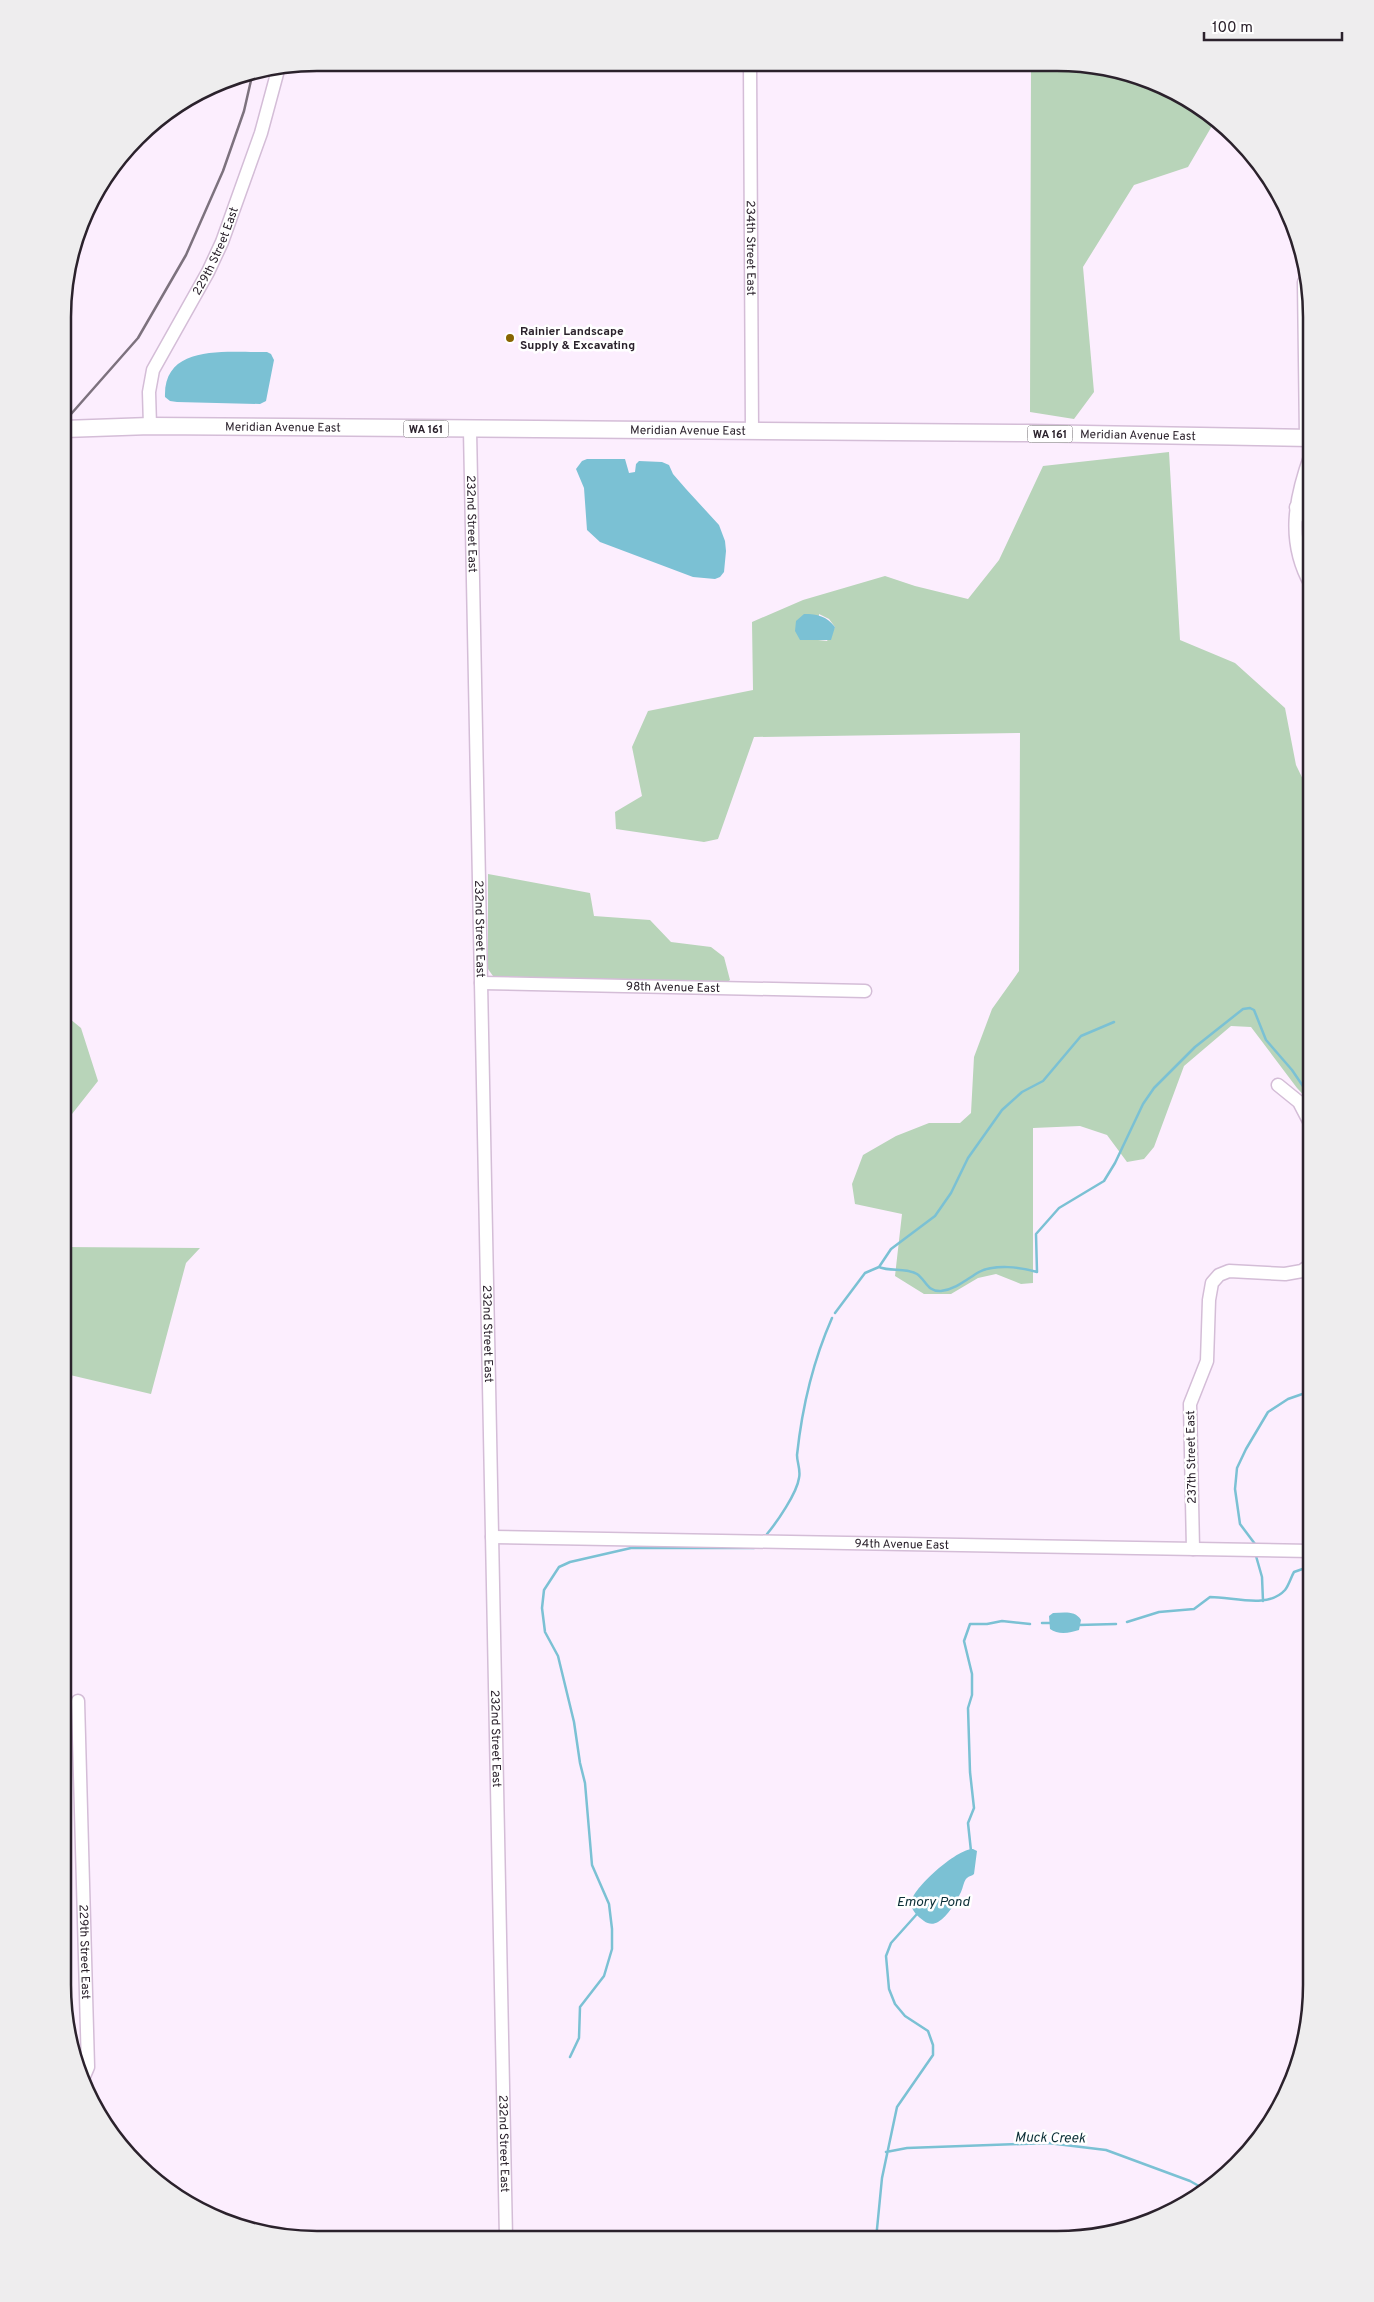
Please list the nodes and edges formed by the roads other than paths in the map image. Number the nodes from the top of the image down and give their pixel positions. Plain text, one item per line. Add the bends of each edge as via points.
1 (750, 71) edge
2 (277, 75) edge
3 (150, 426) junction
4 (71, 429) edge
5 (470, 430) junction
6 (752, 432) junction
7 (1303, 438) edge
8 (1303, 484) edge
9 (1296, 507) junction
10 (1303, 514) edge
11 (1303, 568) edge
12 (481, 983) junction
13 (865, 991) dead end
14 (1278, 1085) dead end
15 (1303, 1110) edge
16 (1303, 1270) edge
17 (492, 1537) junction
18 (1193, 1549) junction
19 (1303, 1551) edge
20 (78, 1701) dead end
21 (87, 2070) edge
22 (506, 2231) edge

1 - 6 street, 234th Street East
2 - 3 street, 229th Street East via 261,133 222,242 153,370 149,392
3 - 4 main road, Meridian Avenue East / WA 161
3 - 5 main road, Meridian Avenue East / WA 161
5 - 6 main road, Meridian Avenue East / WA 161
5 - 12 street, 232nd Street East
6 - 7 main road, Meridian Avenue East / WA 161
8 - 9 street
9 - 10 street
9 - 11 street via 1296,547
12 - 13 street, 98th Avenue East
12 - 17 street, 232nd Street East
14 - 15 street via 1299,1102
16 - 18 street, 237th Street East via 1285,1274 1229,1271 1214,1279 1209,1300 1207,1361 1190,1404
17 - 18 street, 94th Avenue East
17 - 22 street, 232nd Street East
18 - 19 street, 94th Avenue East
20 - 21 street, 229th Street East

